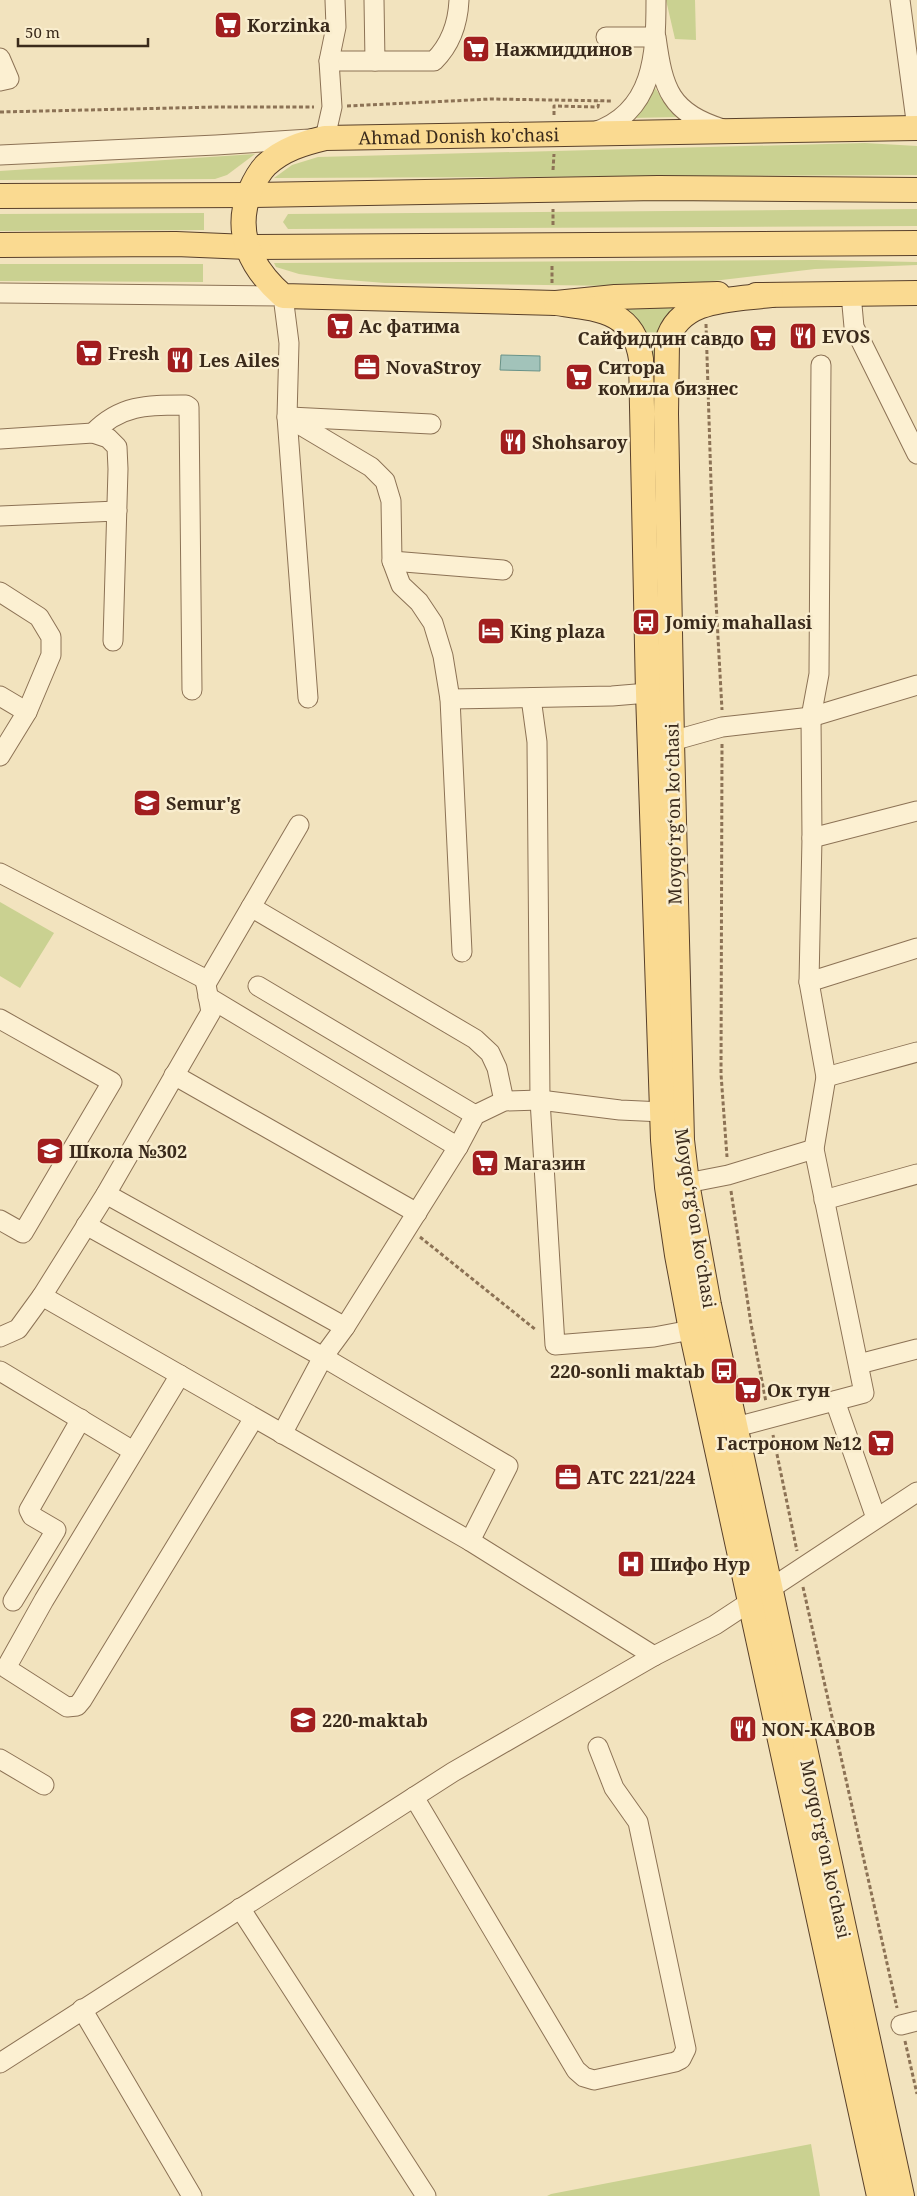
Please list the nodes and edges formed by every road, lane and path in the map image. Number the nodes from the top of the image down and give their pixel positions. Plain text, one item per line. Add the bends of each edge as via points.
1 (335, 0) edge
2 (374, 0) edge
3 (459, 0) edge
4 (656, 0) edge
5 (900, 0) edge
6 (606, 36) dead end
7 (656, 37) junction
8 (0, 58) edge
9 (329, 61) junction
10 (376, 61) junction
11 (0, 81) edge
12 (599, 101) junction
13 (619, 101) dead end
14 (332, 107) junction
15 (0, 112) edge
16 (554, 116) dead end
17 (917, 128) edge
18 (729, 131) junction
19 (590, 133) junction
20 (325, 138) junction
21 (554, 145) dead end
22 (0, 154) edge
23 (553, 175) dead end
24 (917, 190) edge
25 (249, 195) junction
26 (0, 196) edge
27 (553, 204) dead end
28 (552, 234) dead end
29 (917, 243) edge
30 (0, 245) edge
31 (248, 247) junction
32 (552, 263) dead end
33 (0, 293) edge
34 (917, 293) edge
35 (851, 294) junction
36 (771, 295) junction
37 (283, 296) junction
38 (554, 298) junction
39 (706, 321) dead end
40 (821, 365) dead end
41 (287, 417) junction
42 (432, 424) dead end
43 (93, 433) junction
44 (0, 439) edge
45 (917, 454) edge
46 (117, 511) junction
47 (0, 516) edge
48 (392, 561) junction
49 (503, 570) dead end
50 (0, 592) edge
51 (113, 641) dead end
52 (917, 685) edge
53 (192, 690) dead end
54 (648, 693) junction
55 (0, 696) edge
56 (308, 698) dead end
57 (531, 698) junction
58 (450, 699) junction
59 (27, 712) junction
60 (811, 717) junction
61 (722, 727) junction
62 (672, 741) junction
63 (1, 751) edge
64 (917, 810) edge
65 (299, 825) dead end
66 (812, 838) junction
67 (0, 873) edge
68 (251, 907) junction
69 (917, 948) edge
70 (462, 952) dead end
71 (810, 982) junction
72 (258, 986) dead end
73 (207, 991) junction
74 (0, 1019) edge
75 (917, 1052) edge
76 (174, 1075) junction
77 (826, 1077) junction
78 (540, 1100) junction
79 (504, 1101) junction
80 (663, 1112) junction
81 (474, 1115) junction
82 (458, 1147) junction
83 (814, 1149) junction
84 (917, 1174) edge
85 (728, 1175) junction
86 (687, 1183) junction
87 (106, 1194) junction
88 (824, 1200) junction
89 (0, 1220) edge
90 (412, 1220) junction
91 (86, 1225) junction
92 (42, 1296) junction
93 (0, 1319) edge
94 (345, 1327) junction
95 (18, 1329) junction
96 (691, 1330) junction
97 (0, 1337) edge
98 (555, 1345) junction
99 (917, 1349) edge
100 (323, 1357) junction
101 (858, 1364) junction
102 (0, 1371) edge
103 (180, 1376) junction
104 (835, 1400) junction
105 (254, 1418) junction
106 (769, 1418) junction
107 (81, 1420) junction
108 (736, 1427) junction
109 (282, 1434) junction
110 (133, 1451) junction
111 (917, 1492) edge
112 (876, 1518) junction
113 (56, 1530) junction
114 (470, 1541) junction
115 (78, 1543) junction
116 (800, 1568) junction
117 (770, 1588) junction
118 (7, 1598) edge
119 (749, 1602) junction
120 (36, 1614) junction
121 (654, 1656) junction
122 (598, 1747) dead end
123 (0, 1759) edge
124 (44, 1785) dead end
125 (414, 1797) junction
126 (240, 1908) junction
127 (82, 2009) junction
128 (909, 2023) edge
129 (0, 2063) edge
130 (917, 2094) edge
131 (192, 2196) edge
132 (426, 2196) edge
133 (878, 2196) edge
134 (902, 2196) edge

1 - 9 street via 336,26
2 - 10 street
3 - 10 street via 458,15 445,50 434,61
4 - 7 street
5 - 17 street
6 - 7 street
7 - 18 street via 665,82 676,103 692,116
7 - 19 street via 645,86 637,102 617,122
8 - 11 street via 9,79
9 - 10 street
9 - 14 street
12 - 13 path
12 - 14 path via 491,99
12 - 16 path via 598,107 554,106
14 - 15 path
14 - 20 street
17 - 18 main road, Ahmad Donish ko'chasi
18 - 19 main road, Ahmad Donish ko'chasi
19 - 20 main road, Ahmad Donish ko'chasi
20 - 22 street, Ahmad Donish ko'chasi
20 - 25 main road via 296,146 274,158 259,174
21 - 23 path
24 - 25 main road via 658,188
25 - 26 main road
25 - 31 main road via 243,228
27 - 28 path
29 - 31 main road
30 - 31 main road
31 - 37 main road via 262,276
32 - 38 path
33 - 37 street
34 - 35 main road
35 - 36 main road
35 - 45 street via 854,327
36 - 38 main road
36 - 62 main road, Moyqoʻrgʻon koʻchasi via 697,307 677,320 667,342
37 - 38 main road
37 - 41 street via 289,343
38 - 54 main road, Moyqoʻrgʻon koʻchasi via 612,314 625,323 639,345 642,359
39 - 61 path
40 - 60 street via 819,674
41 - 42 street
41 - 48 street via 371,467 385,481 391,501
41 - 56 street
43 - 44 street
43 - 46 street via 108,438 117,447
43 - 53 street via 102,424 145,405 189,407
46 - 47 street
46 - 51 street
48 - 49 street
48 - 58 street via 401,584 433,623 443,656
50 - 59 street via 39,617 51,637 51,655
52 - 60 street
54 - 57 street
54 - 80 main road, Moyqoʻrgʻon koʻchasi
55 - 59 street
57 - 58 street
57 - 78 street via 537,742
58 - 70 street
59 - 63 street
60 - 61 street
60 - 66 street
61 - 62 street
61 - 85 path via 721,1074
62 - 86 main road, Moyqoʻrgʻon koʻchasi via 680,1097
64 - 66 street
65 - 68 street
66 - 71 street
67 - 73 street via 205,980
68 - 73 street
68 - 79 street via 475,1039 490,1053 497,1068
69 - 71 street
71 - 77 street
72 - 81 street
73 - 76 street via 211,1012
73 - 82 street
74 - 89 street via 112,1082 23,1233
75 - 77 street
76 - 87 street
76 - 90 street
77 - 83 street
78 - 79 street
78 - 80 street
78 - 98 street
79 - 81 street
80 - 96 main road, Moyqoʻrgʻon koʻchasi via 667,1187
81 - 82 street
82 - 90 street
83 - 85 street
83 - 88 street
84 - 88 street
85 - 86 street
85 - 106 path via 750,1324
86 - 108 main road, Moyqoʻrgʻon koʻchasi
87 - 91 street
87 - 94 street
88 - 101 street
90 - 94 street
90 - 98 path
91 - 92 street
91 - 100 street
92 - 95 street
92 - 103 street
93 - 95 street
94 - 100 street
95 - 97 street
96 - 98 street via 654,1337
96 - 119 main road, Moyqoʻrgʻon koʻchasi
99 - 101 street
100 - 109 street
100 - 114 street via 508,1466
101 - 104 street via 864,1393
102 - 107 street
103 - 105 street
103 - 110 street
104 - 106 street
104 - 112 street
105 - 109 street
105 - 120 street via 76,1706 68,1707 6,1668
106 - 108 street
106 - 116 path
107 - 110 street
107 - 113 street via 29,1510 32,1516
108 - 117 main road, Moyqoʻrgʻon koʻchasi
109 - 114 street
110 - 115 street
111 - 112 street
112 - 116 street
113 - 115 street
113 - 118 street
114 - 121 street
115 - 120 street
116 - 117 street
116 - 128 path
117 - 119 street
117 - 134 main road, Moyqoʻrgʻon koʻchasi
118 - 120 street
119 - 121 street via 715,1625
119 - 133 main road, Moyqoʻrgʻon koʻchasi
121 - 125 street
122 - 125 street via 614,1788 638,1822 686,2050 675,2062 594,2080 576,2070
123 - 124 street
125 - 126 street
126 - 127 street
126 - 132 street
127 - 129 street
127 - 131 street
128 - 130 path

